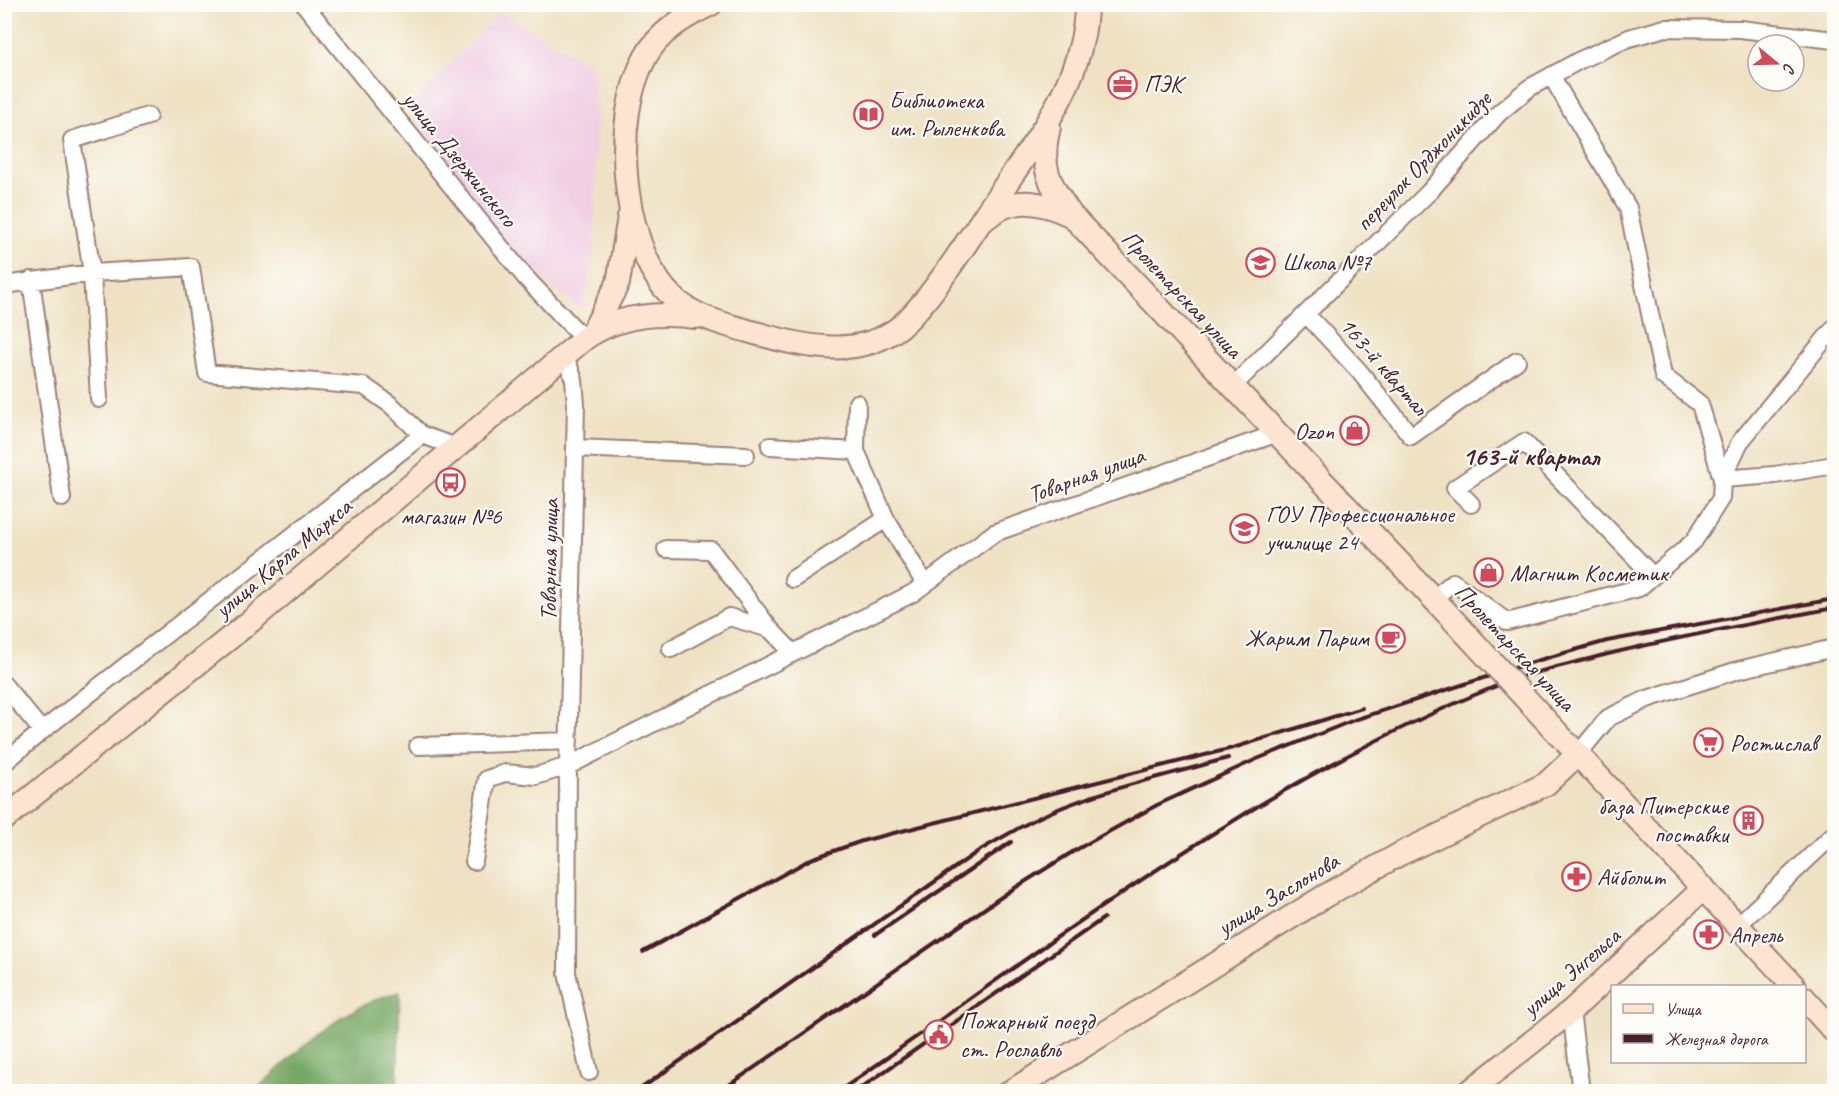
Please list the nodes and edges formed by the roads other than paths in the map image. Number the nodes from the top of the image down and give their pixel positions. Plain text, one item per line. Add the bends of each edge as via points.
1 (304, 4) edge
2 (711, 4) edge
3 (1087, 8) edge
4 (1834, 40) edge
5 (1552, 77) junction
6 (148, 116) dead end
7 (1051, 119) junction
8 (630, 204) junction
9 (1071, 216) junction
10 (979, 224) junction
11 (92, 273) junction
12 (31, 280) junction
13 (4, 285) edge
14 (1306, 314) junction
15 (704, 318) junction
16 (1834, 328) edge
17 (588, 336) junction
18 (564, 356) junction
19 (1517, 361) dead end
20 (1232, 387) junction
21 (99, 399) dead end
22 (857, 403) dead end
23 (1275, 434) junction
24 (422, 435) junction
25 (771, 446) dead end
26 (456, 447) junction
27 (575, 448) junction
28 (856, 451) junction
29 (746, 456) dead end
30 (1834, 465) edge
31 (1722, 479) junction
32 (62, 498) dead end
33 (1471, 504) dead end
34 (886, 519) junction
35 (666, 549) dead end
36 (1653, 576) junction
37 (793, 579) dead end
38 (925, 584) junction
39 (1439, 605) junction
40 (770, 629) junction
41 (1834, 648) edge
42 (671, 649) dead end
43 (794, 653) junction
44 (4, 685) edge
45 (42, 731) junction
46 (569, 741) junction
47 (418, 746) dead end
48 (1571, 746) junction
49 (4, 763) edge
50 (568, 766) junction
51 (4, 819) edge
52 (1834, 834) edge
53 (474, 861) dead end
54 (1704, 888) junction
55 (1738, 925) junction
56 (1792, 985) edge
57 (1806, 1000) edge
58 (1571, 1011) junction
59 (1834, 1031) edge
60 (589, 1072) dead end
61 (1010, 1092) edge
62 (1469, 1092) edge
63 (1581, 1092) edge

1 - 17 street, улица Дзержинского via 525,277
2 - 8 main road via 663,35 646,56 635,80 626,138
3 - 7 main road via 1069,79
4 - 5 street, переулок Орджоникидзе via 1740,29 1665,28 1629,38
5 - 14 street, переулок Орджоникидзе via 1529,88 1499,113 1429,192
5 - 31 street via 1628,208 1663,376 1700,404
6 - 11 street via 72,140
7 - 9 main road, Пролетарская улица via 1045,142 1047,175
7 - 10 main road
8 - 15 main road via 654,274 674,299
8 - 17 main road, улица Карла Маркса via 618,283
9 - 10 main road, Пролетарская улица via 1027,201 1003,206
9 - 20 main road, Пролетарская улица
10 - 15 main road via 901,326 863,345 813,346
11 - 12 street
11 - 21 street
11 - 24 street via 191,267 207,373 364,386
12 - 13 street
12 - 32 street
14 - 19 street, 163-й квартал via 1412,436
14 - 20 street, переулок Орджоникидзе
15 - 17 main road, улица Карла Маркса via 643,315
16 - 31 street via 1740,442
17 - 18 main road, улица Карла Маркса
18 - 26 main road, улица Карла Маркса
18 - 27 street, Товарная улица via 574,381
20 - 23 main road, Пролетарская улица
22 - 28 street
23 - 38 street, Товарная улица via 994,533
23 - 39 main road, Пролетарская улица
24 - 26 street
24 - 45 street, улица Карла Маркса
25 - 28 street
26 - 51 main road, улица Карла Маркса via 252,620
27 - 29 street
27 - 46 street, Товарная улица
28 - 34 street
30 - 31 street
31 - 36 street via 1721,498 1694,541
33 - 36 street via 1455,488 1524,442
34 - 37 street
34 - 38 street
35 - 40 street via 711,550
36 - 39 street via 1639,588 1507,622 1453,582
38 - 43 street, Товарная улица
39 - 48 main road, Пролетарская улица, bridge
40 - 42 street via 729,617
40 - 43 street
41 - 48 street via 1738,670 1647,699 1608,718
43 - 50 street, Товарная улица
44 - 45 street
45 - 49 street, улица Карла Маркса
46 - 47 street
46 - 50 street, Товарная улица
48 - 54 main road, Пролетарская улица
48 - 61 main road, улица Заслонова via 1546,784 1400,854 1325,896
50 - 53 street, Товарная улица via 536,776 505,773 487,779
50 - 60 street, Товарная улица via 567,973
52 - 55 street
54 - 55 main road, Пролетарская улица
54 - 58 main road, улица Энгельса
55 - 56 main road, Пролетарская улица
57 - 59 main road
58 - 62 main road, улица Энгельса
58 - 63 street

